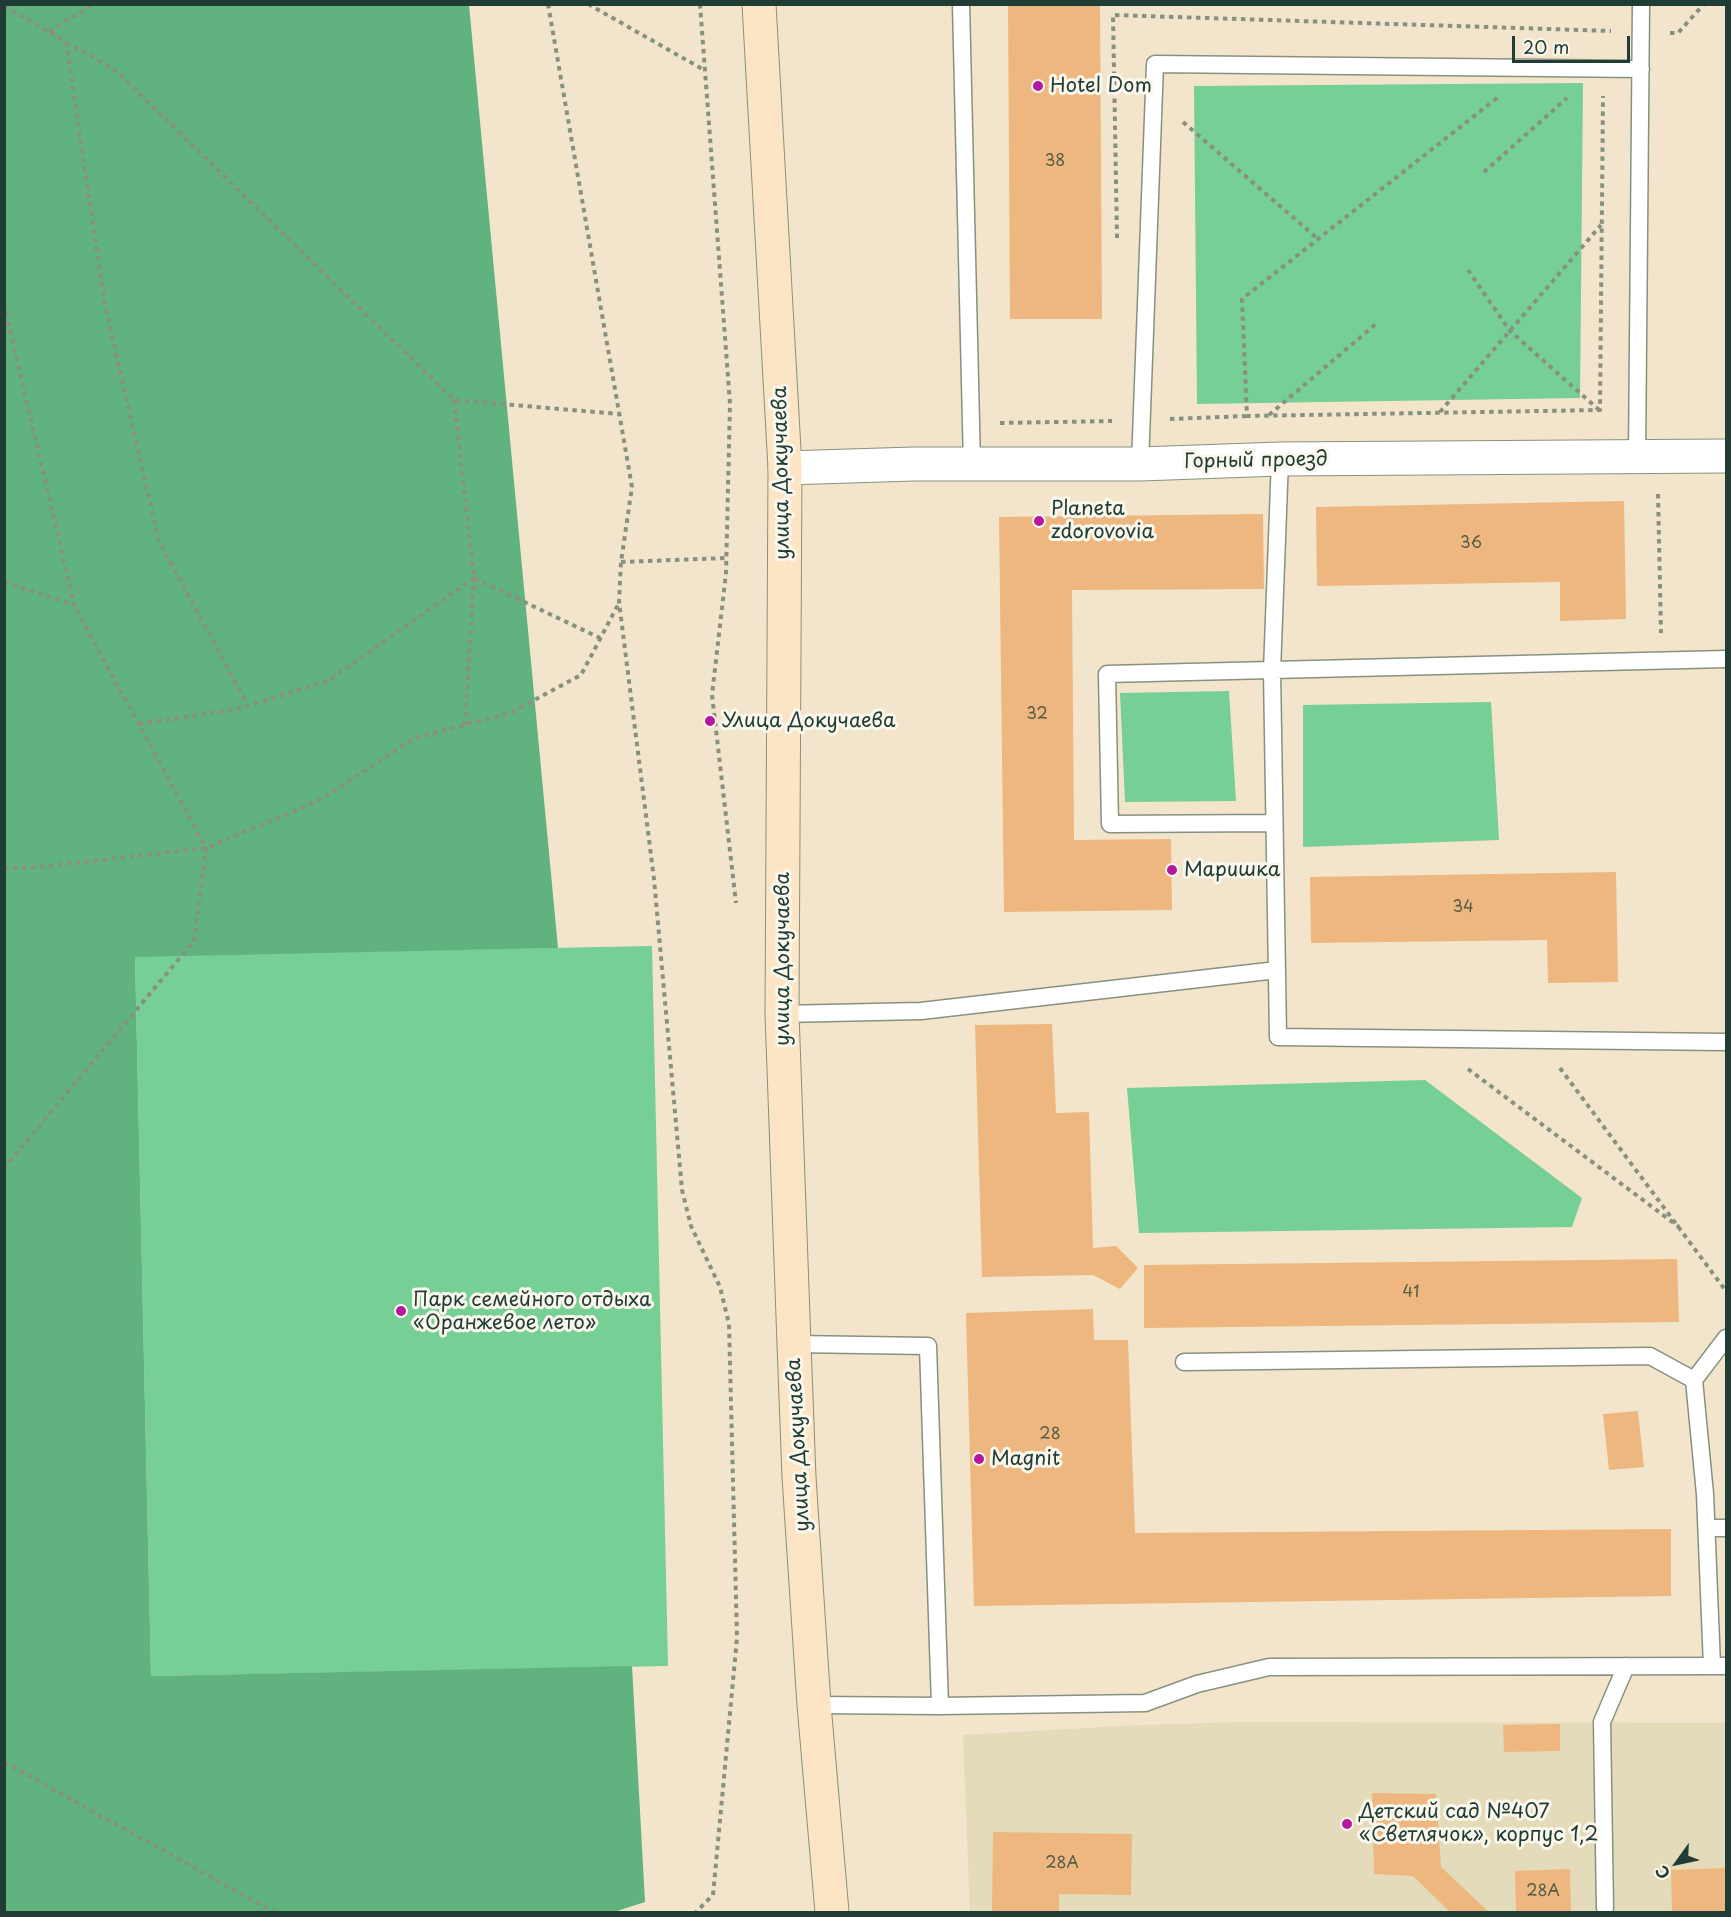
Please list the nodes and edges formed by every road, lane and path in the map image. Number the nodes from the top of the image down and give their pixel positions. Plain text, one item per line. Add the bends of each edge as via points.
1 (94, 4) edge
2 (548, 4) edge
3 (588, 4) edge
4 (700, 4) edge
5 (759, 4) edge
6 (961, 4) edge
7 (1641, 4) edge
8 (1704, 4) edge
9 (4, 6) edge
10 (49, 32) junction
11 (1641, 32) junction
12 (66, 41) junction
13 (1535, 68) junction
14 (1603, 68) junction
15 (1641, 69) junction
16 (705, 70) junction
17 (1575, 91) dead end
18 (1154, 96) junction
19 (1484, 172) dead end
20 (1602, 224) junction
21 (1318, 239) junction
22 (1117, 242) dead end
23 (1468, 270) dead end
24 (4, 304) edge
25 (1377, 323) dead end
26 (1510, 331) junction
27 (454, 400) junction
28 (1600, 410) junction
29 (1440, 413) junction
30 (619, 414) junction
31 (1268, 415) junction
32 (1247, 416) junction
33 (1141, 420) junction
34 (971, 424) junction
35 (1647, 456) junction
36 (1726, 456) edge
37 (1280, 459) junction
38 (1140, 464) junction
39 (972, 465) junction
40 (785, 468) junction
41 (726, 558) junction
42 (621, 562) junction
43 (474, 578) junction
44 (4, 582) edge
45 (619, 602) junction
46 (74, 605) junction
47 (600, 638) junction
48 (1726, 659) edge
49 (1661, 661) junction
50 (1272, 671) junction
51 (248, 706) junction
52 (139, 724) junction
53 (465, 725) junction
54 (1274, 824) junction
55 (206, 848) junction
56 (4, 868) edge
57 (736, 903) dead end
58 (1277, 970) junction
59 (782, 1014) junction
60 (1428, 1039) junction
61 (1539, 1040) junction
62 (1726, 1042) edge
63 (4, 1168) edge
64 (1679, 1227) junction
65 (1726, 1291) edge
66 (1726, 1338) edge
67 (794, 1344) junction
68 (1184, 1362) dead end
69 (1694, 1380) junction
70 (1707, 1528) junction
71 (1726, 1528) edge
72 (1626, 1666) junction
73 (1719, 1666) edge
74 (814, 1705) junction
75 (940, 1706) junction
76 (4, 1762) edge
77 (1605, 1908) dead end
78 (274, 1912) edge
79 (696, 1912) edge
80 (832, 1912) edge

1 - 10 path
2 - 30 path
3 - 16 path
4 - 16 path
5 - 40 main road, улица Докучаева
6 - 34 lane
7 - 11 lane
8 - 11 path via 1678,33
9 - 10 path
10 - 12 path
11 - 15 lane
11 - 22 path via 1113,15
12 - 27 path via 115,70
12 - 51 path via 105,305 159,542
13 - 14 lane
13 - 18 lane via 1155,64
13 - 21 path
14 - 15 lane
14 - 20 path
15 - 35 lane
16 - 41 path via 730,404
17 - 19 path
18 - 21 path
18 - 33 lane
20 - 26 path
20 - 28 path
21 - 32 path via 1242,299
23 - 26 path
24 - 46 path
25 - 31 path
26 - 28 path
26 - 29 path
27 - 30 path
27 - 43 path
28 - 29 path
29 - 31 path
30 - 42 path via 632,487
31 - 32 path
32 - 33 path
33 - 34 path
33 - 38 lane
34 - 39 lane
35 - 36 street, Горный проезд
35 - 37 street, Горный проезд
35 - 49 path
37 - 38 street, Горный проезд
37 - 50 lane
38 - 39 street, Горный проезд
39 - 40 street, Горный проезд
40 - 59 main road, улица Докучаева
41 - 42 path
41 - 57 path via 712,695
42 - 45 path
43 - 47 path
43 - 51 path via 328,681
43 - 53 path
44 - 46 path
45 - 47 path
45 - 79 path via 654,879 682,1190 691,1226 720,1287 729,1324 737,1638 713,1895
46 - 52 path
47 - 53 path via 581,675 510,713
48 - 49 lane
49 - 50 lane
50 - 54 lane
50 - 54 lane via 1107,674 1110,824
51 - 52 path
52 - 55 path
53 - 55 path via 415,738 318,801
54 - 58 lane
55 - 56 path
55 - 63 path via 194,940
58 - 59 lane via 921,1011
58 - 60 lane via 1278,1037
59 - 67 main road, улица Докучаева
60 - 61 lane
60 - 64 path
61 - 62 lane
61 - 64 path
64 - 65 path
66 - 69 lane
67 - 74 main road, улица Докучаева
67 - 75 lane via 928,1346
68 - 69 lane via 1650,1356
69 - 70 lane
70 - 71 lane
70 - 73 lane
72 - 73 lane
72 - 75 lane via 1269,1667 1197,1684 1145,1703
72 - 77 lane via 1602,1722
74 - 75 lane
74 - 80 main road, улица Докучаева
76 - 78 path

